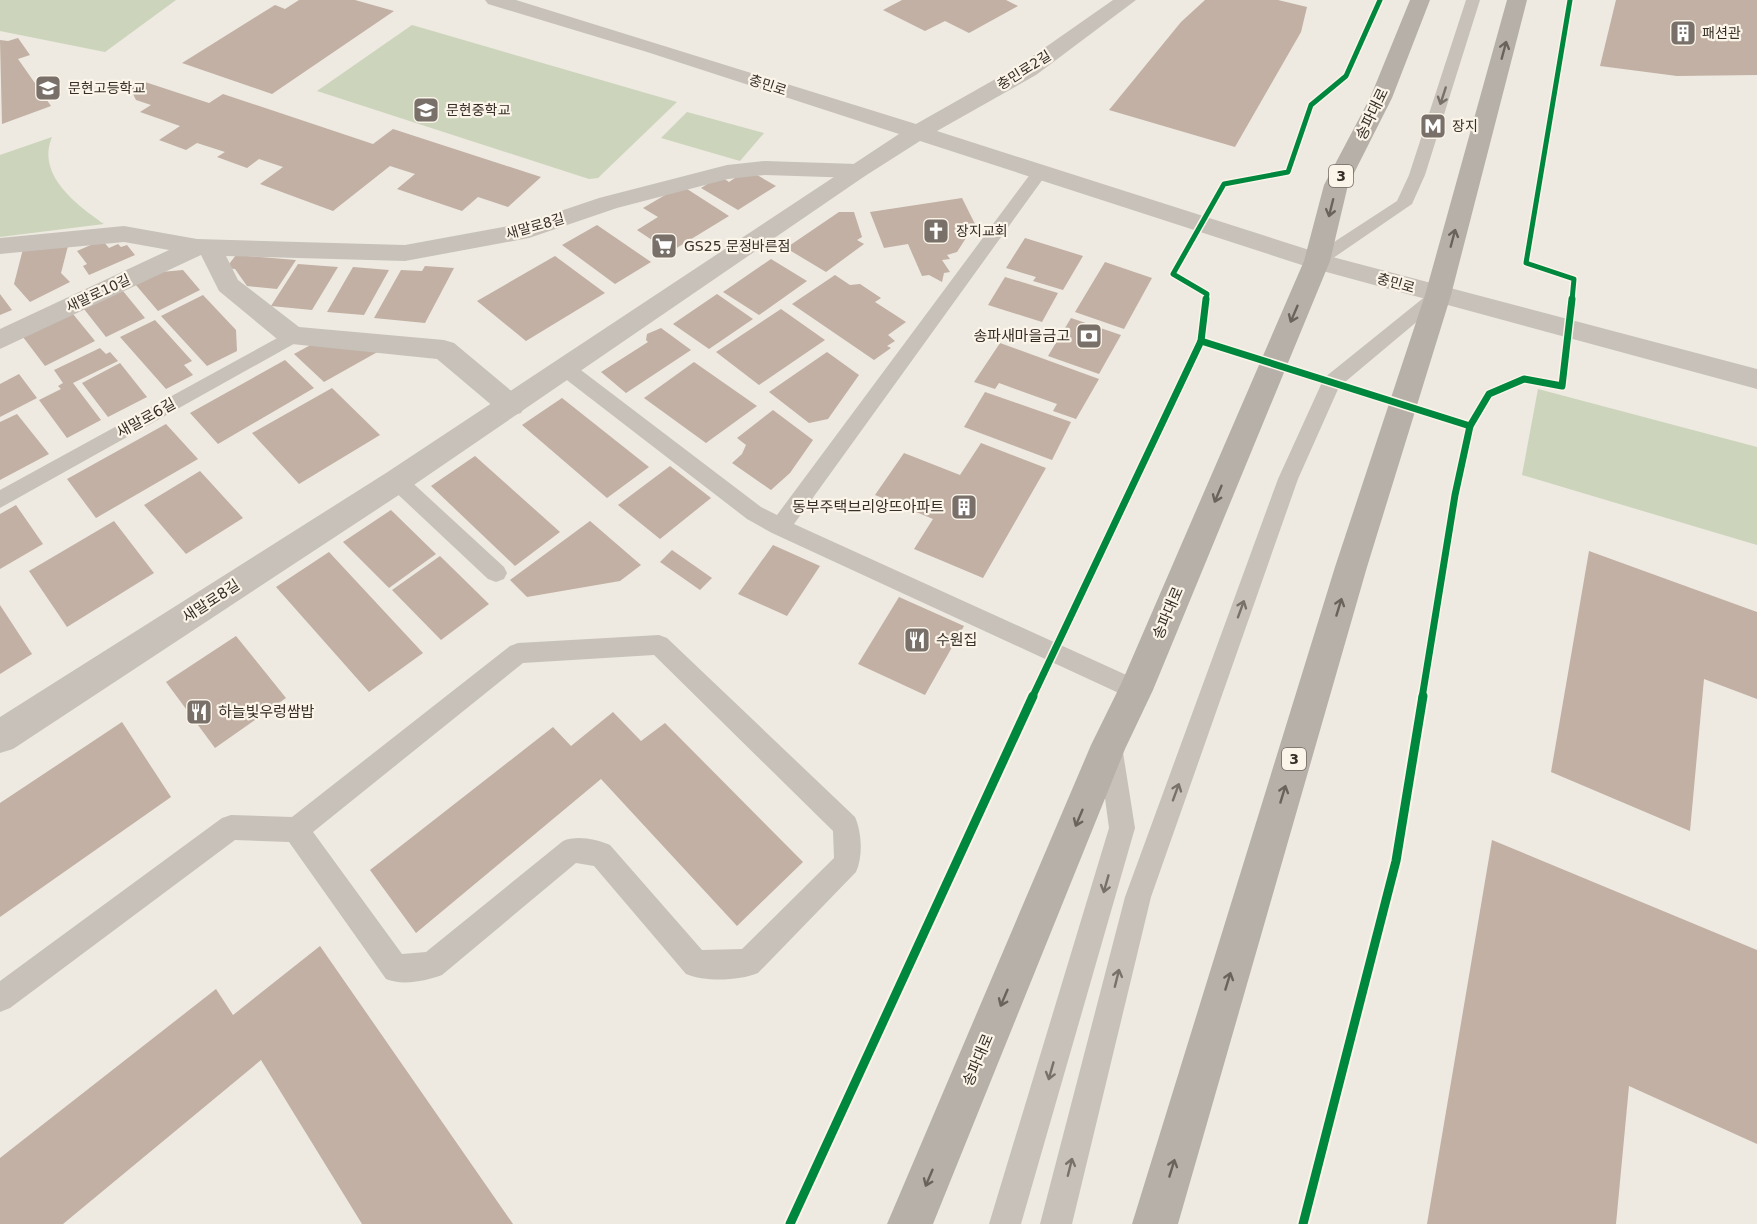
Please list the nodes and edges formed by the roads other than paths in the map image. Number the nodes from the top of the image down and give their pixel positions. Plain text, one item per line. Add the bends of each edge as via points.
1 (495, 0) edge
2 (1126, 0) edge
3 (1420, 0) edge
4 (1473, 0) edge
5 (1518, 0) edge
6 (917, 133) junction
7 (857, 171) junction
8 (1040, 172) junction
9 (0, 246) edge
10 (203, 247) junction
11 (1317, 261) junction
12 (1438, 295) junction
13 (292, 336) junction
14 (0, 340) edge
15 (566, 369) junction
16 (1757, 379) edge
17 (511, 406) junction
18 (397, 481) junction
19 (0, 500) edge
20 (780, 527) junction
21 (496, 573) dead end
22 (1136, 690) junction
23 (0, 737) edge
24 (1109, 745) junction
25 (296, 830) junction
26 (0, 998) edge
27 (910, 1224) edge
28 (1005, 1224) edge
29 (1056, 1224) edge
30 (1155, 1224) edge

1 - 6 street, 충민로
2 - 6 street, 충민로2길 via 1028,70
3 -> 11 main road, 송파대로 / 3 via 1381,98 1336,185
4 -> 11 lane via 1417,175 1404,204
12 -> 5 main road, 3
6 - 7 street, 새말로8길
6 - 8 street, 충민로
7 - 10 street, 새말로8길 via 765,168 727,172 608,202 529,230 405,253
7 - 15 street, 새말로8길
8 - 11 street, 충민로
8 - 20 lane
9 - 10 street, 새말로8길 via 124,234
10 - 13 street via 228,285
10 - 14 street, 새말로10길
11 - 12 street, 충민로
11 -> 22 main road, 송파대로 / 3
12 - 16 street, 충민로
29 -> 12 lane via 1138,897 1288,479 1331,384
30 -> 12 main road, 3 via 1351,567
13 - 17 street via 444,350
13 - 19 lane, 새말로6길
15 - 17 street, 새말로8길
15 - 20 lane via 754,513
17 - 18 street, 새말로8길
18 - 21 lane
18 - 23 street, 새말로8길
20 - 22 lane
22 - 24 main road, 송파대로 / 3
24 -> 27 main road, 송파대로 / 3
24 -> 28 lane via 1122,828
25 - 25 lane via 518,653 659,645 846,826 847,863 748,963 696,964 601,854 572,850 432,965 396,969
25 - 26 lane via 231,827

